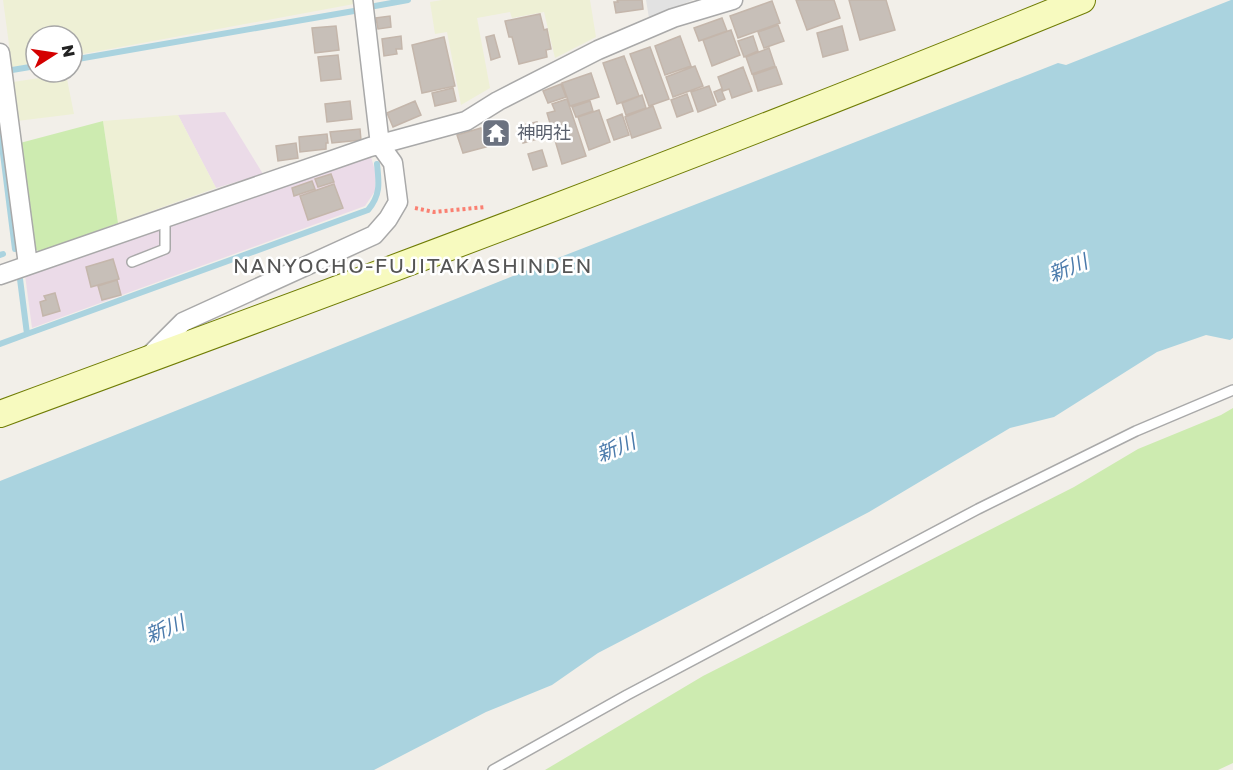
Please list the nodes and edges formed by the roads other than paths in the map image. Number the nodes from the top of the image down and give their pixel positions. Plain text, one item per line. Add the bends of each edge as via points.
1 (363, 0) edge
2 (733, 0) edge
3 (1082, 0) edge
4 (0, 53) edge
5 (380, 145) junction
6 (165, 218) junction
7 (132, 262) dead end
8 (28, 265) junction
9 (0, 275) edge
10 (145, 361) junction
11 (1233, 390) edge
12 (0, 414) edge
13 (494, 770) edge

1 - 5 street
2 - 5 street via 673,18 598,50 466,121
3 - 10 street via 545,211
4 - 8 street
5 - 6 street
5 - 10 street via 393,163 398,202 374,235 183,322
6 - 7 lane via 165,249
6 - 8 street
8 - 9 street
10 - 12 street
11 - 13 lane via 1136,431 978,509 627,694

